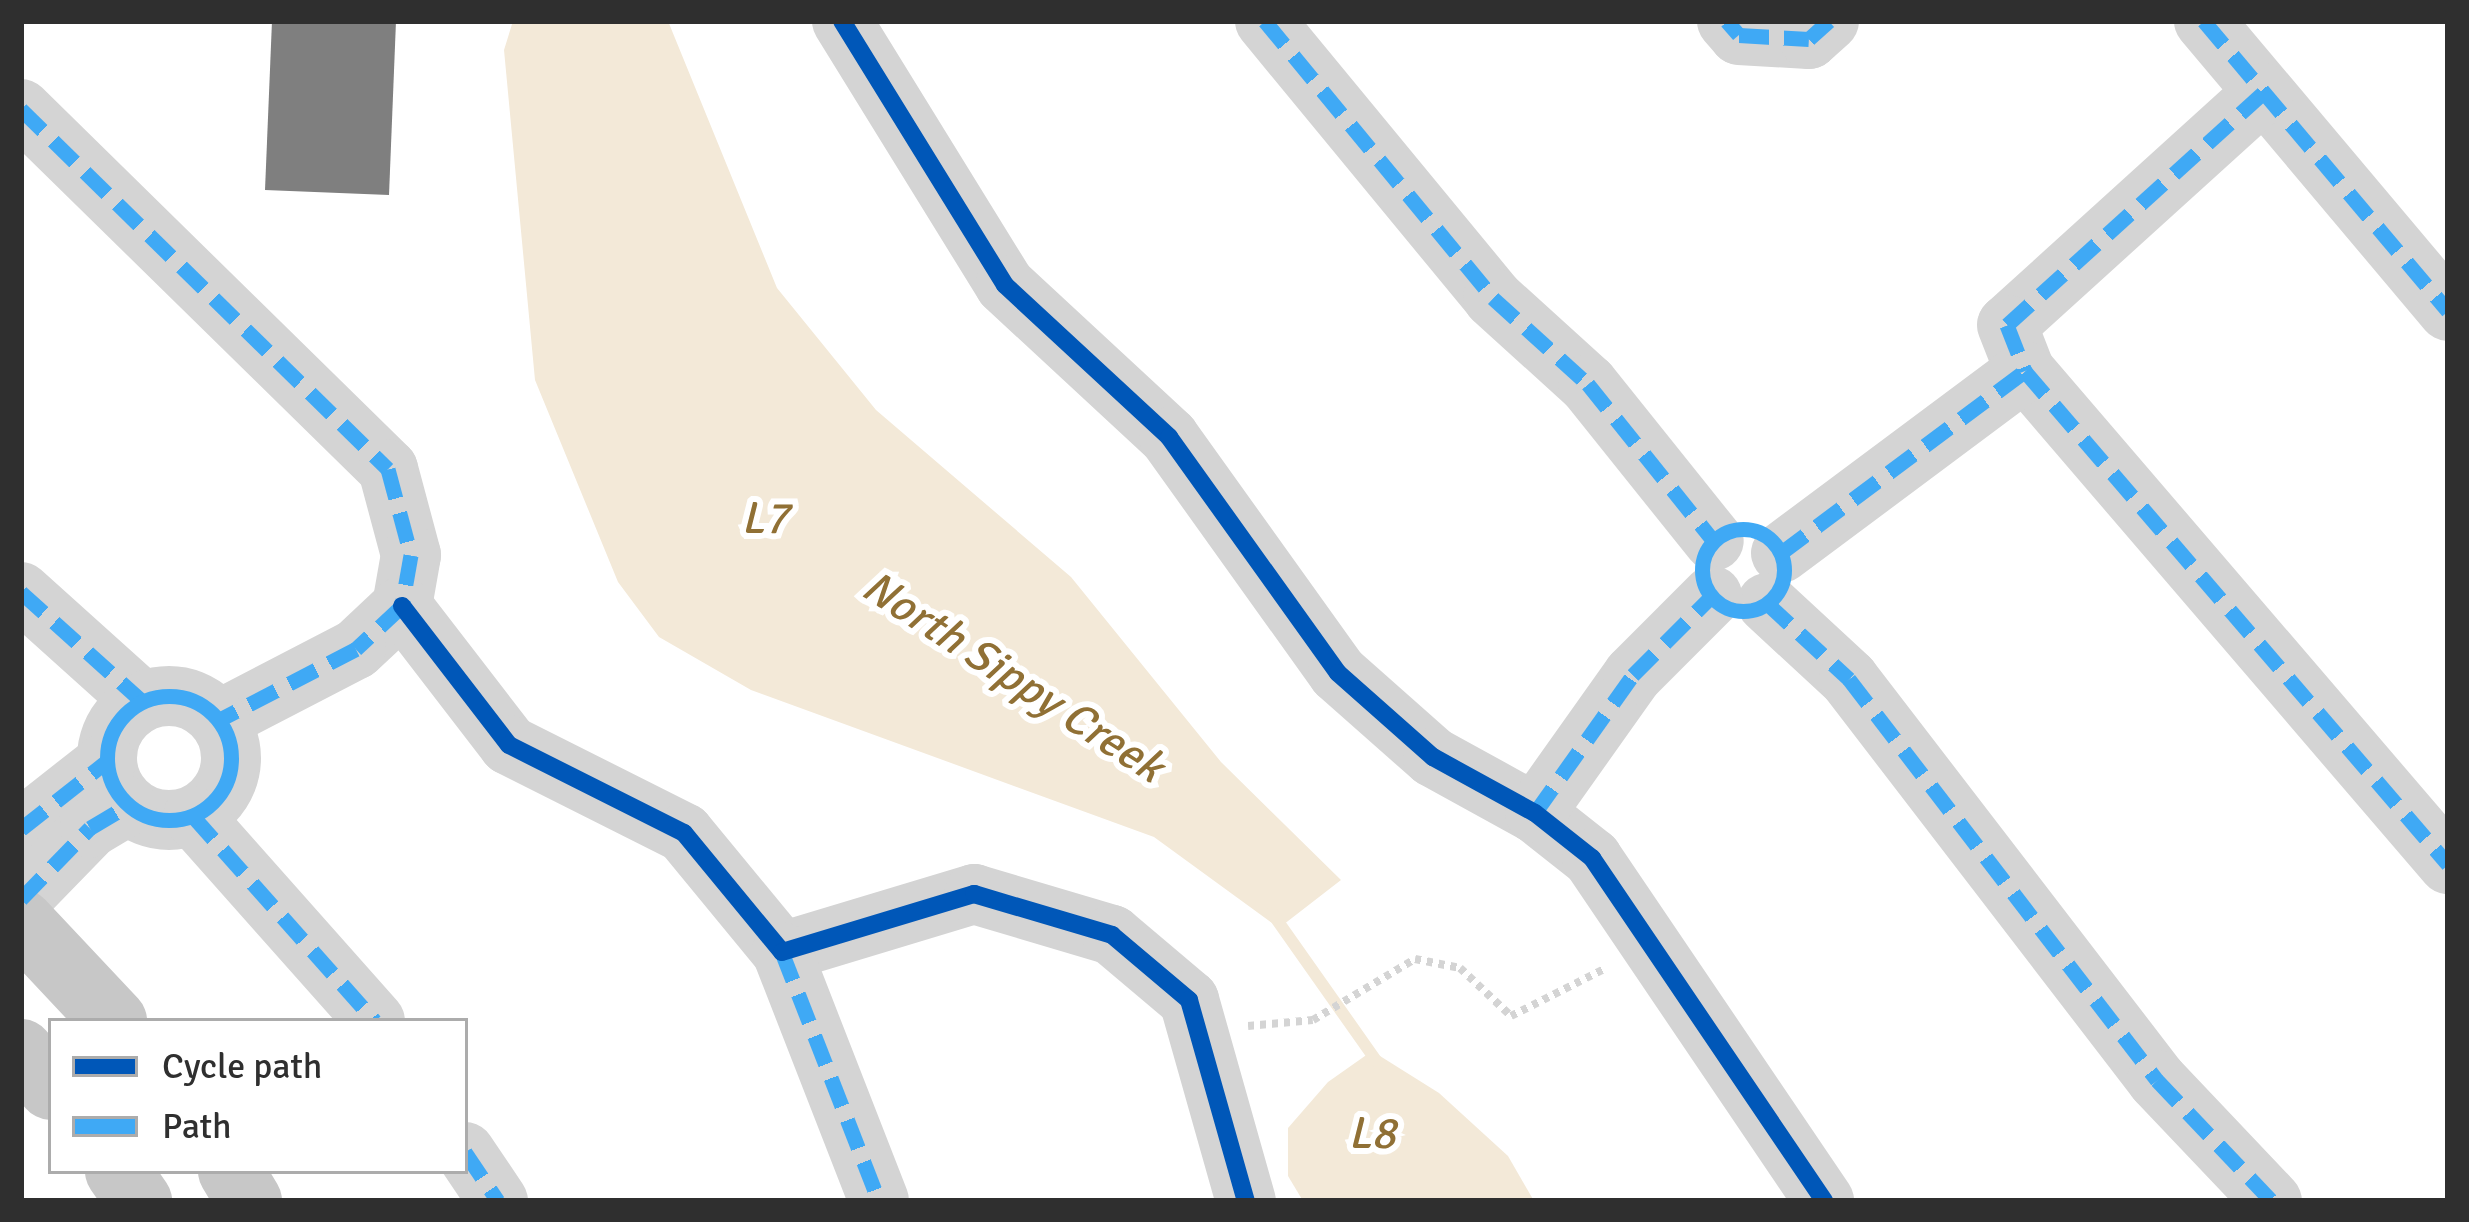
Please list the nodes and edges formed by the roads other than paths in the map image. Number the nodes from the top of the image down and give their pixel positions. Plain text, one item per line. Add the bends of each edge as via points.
1 (842, 21) edge
2 (1264, 21) edge
3 (1726, 21) edge
4 (1828, 21) edge
5 (2204, 21) edge
6 (2263, 93) junction
7 (21, 109) edge
8 (2448, 311) edge
9 (2024, 371) junction
10 (1744, 573) junction
11 (21, 592) edge
12 (402, 606) junction
13 (142, 701) junction
14 (219, 720) junction
15 (116, 784) junction
16 (1535, 813) junction
17 (194, 816) junction
18 (21, 830) edge
19 (2448, 864) edge
20 (21, 899) edge
21 (21, 922) edge
22 (782, 952) junction
23 (111, 1018) edge
24 (372, 1018) edge
25 (21, 1052) edge
26 (48, 1084) edge
27 (468, 1157) edge
28 (120, 1174) edge
29 (233, 1174) edge
30 (139, 1201) edge
31 (248, 1201) edge
32 (497, 1201) edge
33 (879, 1201) edge
34 (1246, 1201) edge
35 (1824, 1201) edge
36 (2272, 1201) edge

1 - 16 street via 1005,285 1169,437 1338,673 1433,757
2 - 10 street via 1493,298 1588,384
3 - 4 street via 1739,35 1809,39
5 - 6 street
6 - 8 street
6 - 9 street via 2007,325
7 - 12 street via 388,469 411,555
9 - 10 street
9 - 19 street
10 - 16 street via 1633,675
10 - 36 street via 1849,679 2158,1080
11 - 13 street
12 - 14 street via 356,649
12 - 22 street via 509,746 684,833
13 - 14 street via 185,697
13 - 15 street via 120,717
14 - 17 street via 229,740 228,781
15 - 17 street via 167,821
15 - 18 street
15 - 20 street via 90,828
16 - 35 street via 1592,858
17 - 24 street
21 - 23 main road
22 - 33 street
22 - 34 street via 974,894 1112,935 1189,1000
25 - 26 main road
27 - 32 street
28 - 30 main road
29 - 31 main road

